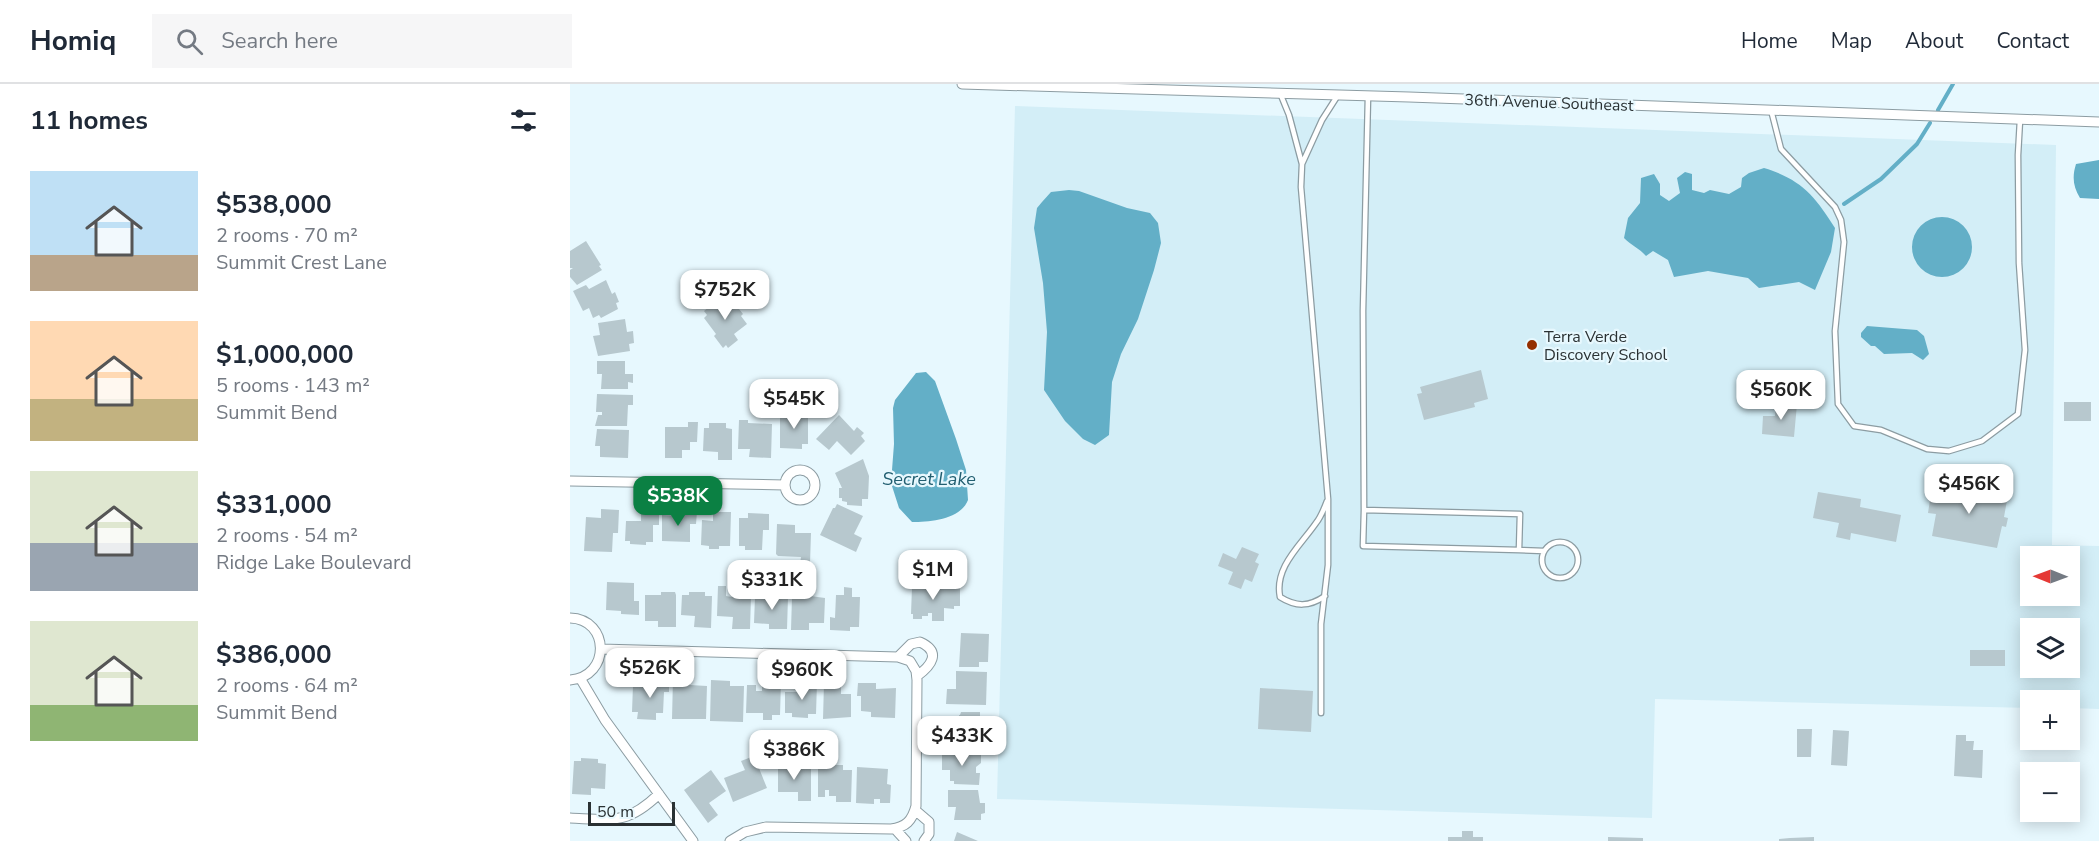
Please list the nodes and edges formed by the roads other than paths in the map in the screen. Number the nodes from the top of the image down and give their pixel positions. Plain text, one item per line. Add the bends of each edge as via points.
1 (962, 84) edge
2 (1280, 93) junction
3 (1338, 95) junction
4 (1368, 96) junction
5 (1771, 110) junction
6 (2020, 120) junction
7 (2099, 122) edge
8 (1302, 164) junction
9 (570, 481) edge
10 (785, 485) dead end
11 (1328, 499) junction
12 (1364, 510) junction
13 (1518, 550) junction
14 (1544, 551) junction
15 (1325, 597) junction
16 (570, 618) edge
17 (601, 649) junction
18 (898, 657) junction
19 (917, 676) junction
20 (575, 679) edge
21 (1321, 713) dead end
22 (659, 794) junction
23 (915, 810) junction
24 (570, 818) edge
25 (896, 829) junction
26 (693, 841) edge
27 (730, 841) edge
28 (906, 841) edge
29 (924, 841) edge

1 - 2 street, 36th Avenue Southeast
2 - 3 street, 36th Avenue Southeast
2 - 8 lane
3 - 4 street, 36th Avenue Southeast
3 - 8 lane
4 - 5 street, 36th Avenue Southeast
4 - 12 lane
5 - 6 street, 36th Avenue Southeast
5 - 6 lane via 1781,149 1835,207 1841,220 1844,242 1835,331 1838,404 1854,426 1881,430 1927,449 1949,451 1982,441 2018,414 2025,350 2019,263
6 - 7 street, 36th Avenue Southeast
8 - 11 lane
9 - 10 street
11 - 15 lane
11 - 15 lane via 1318,521 1290,557 1278,588 1280,597 1298,605
12 - 13 lane via 1364,546
12 - 13 lane via 1520,514
13 - 14 lane
14 - 14 lane via 1542,563 1548,573 1558,578 1574,571 1578,559 1569,544 1558,541
15 - 21 lane via 1321,624
16 - 17 street via 589,625
17 - 18 street
17 - 20 street via 591,672
18 - 19 street via 910,661
18 - 19 street via 911,644 920,642 930,647 931,663
19 - 23 street
20 - 22 street
22 - 24 street via 645,808 628,816
22 - 26 street
23 - 25 street via 909,822
23 - 29 street via 929,822 929,834
25 - 27 street via 766,827
25 - 28 street

